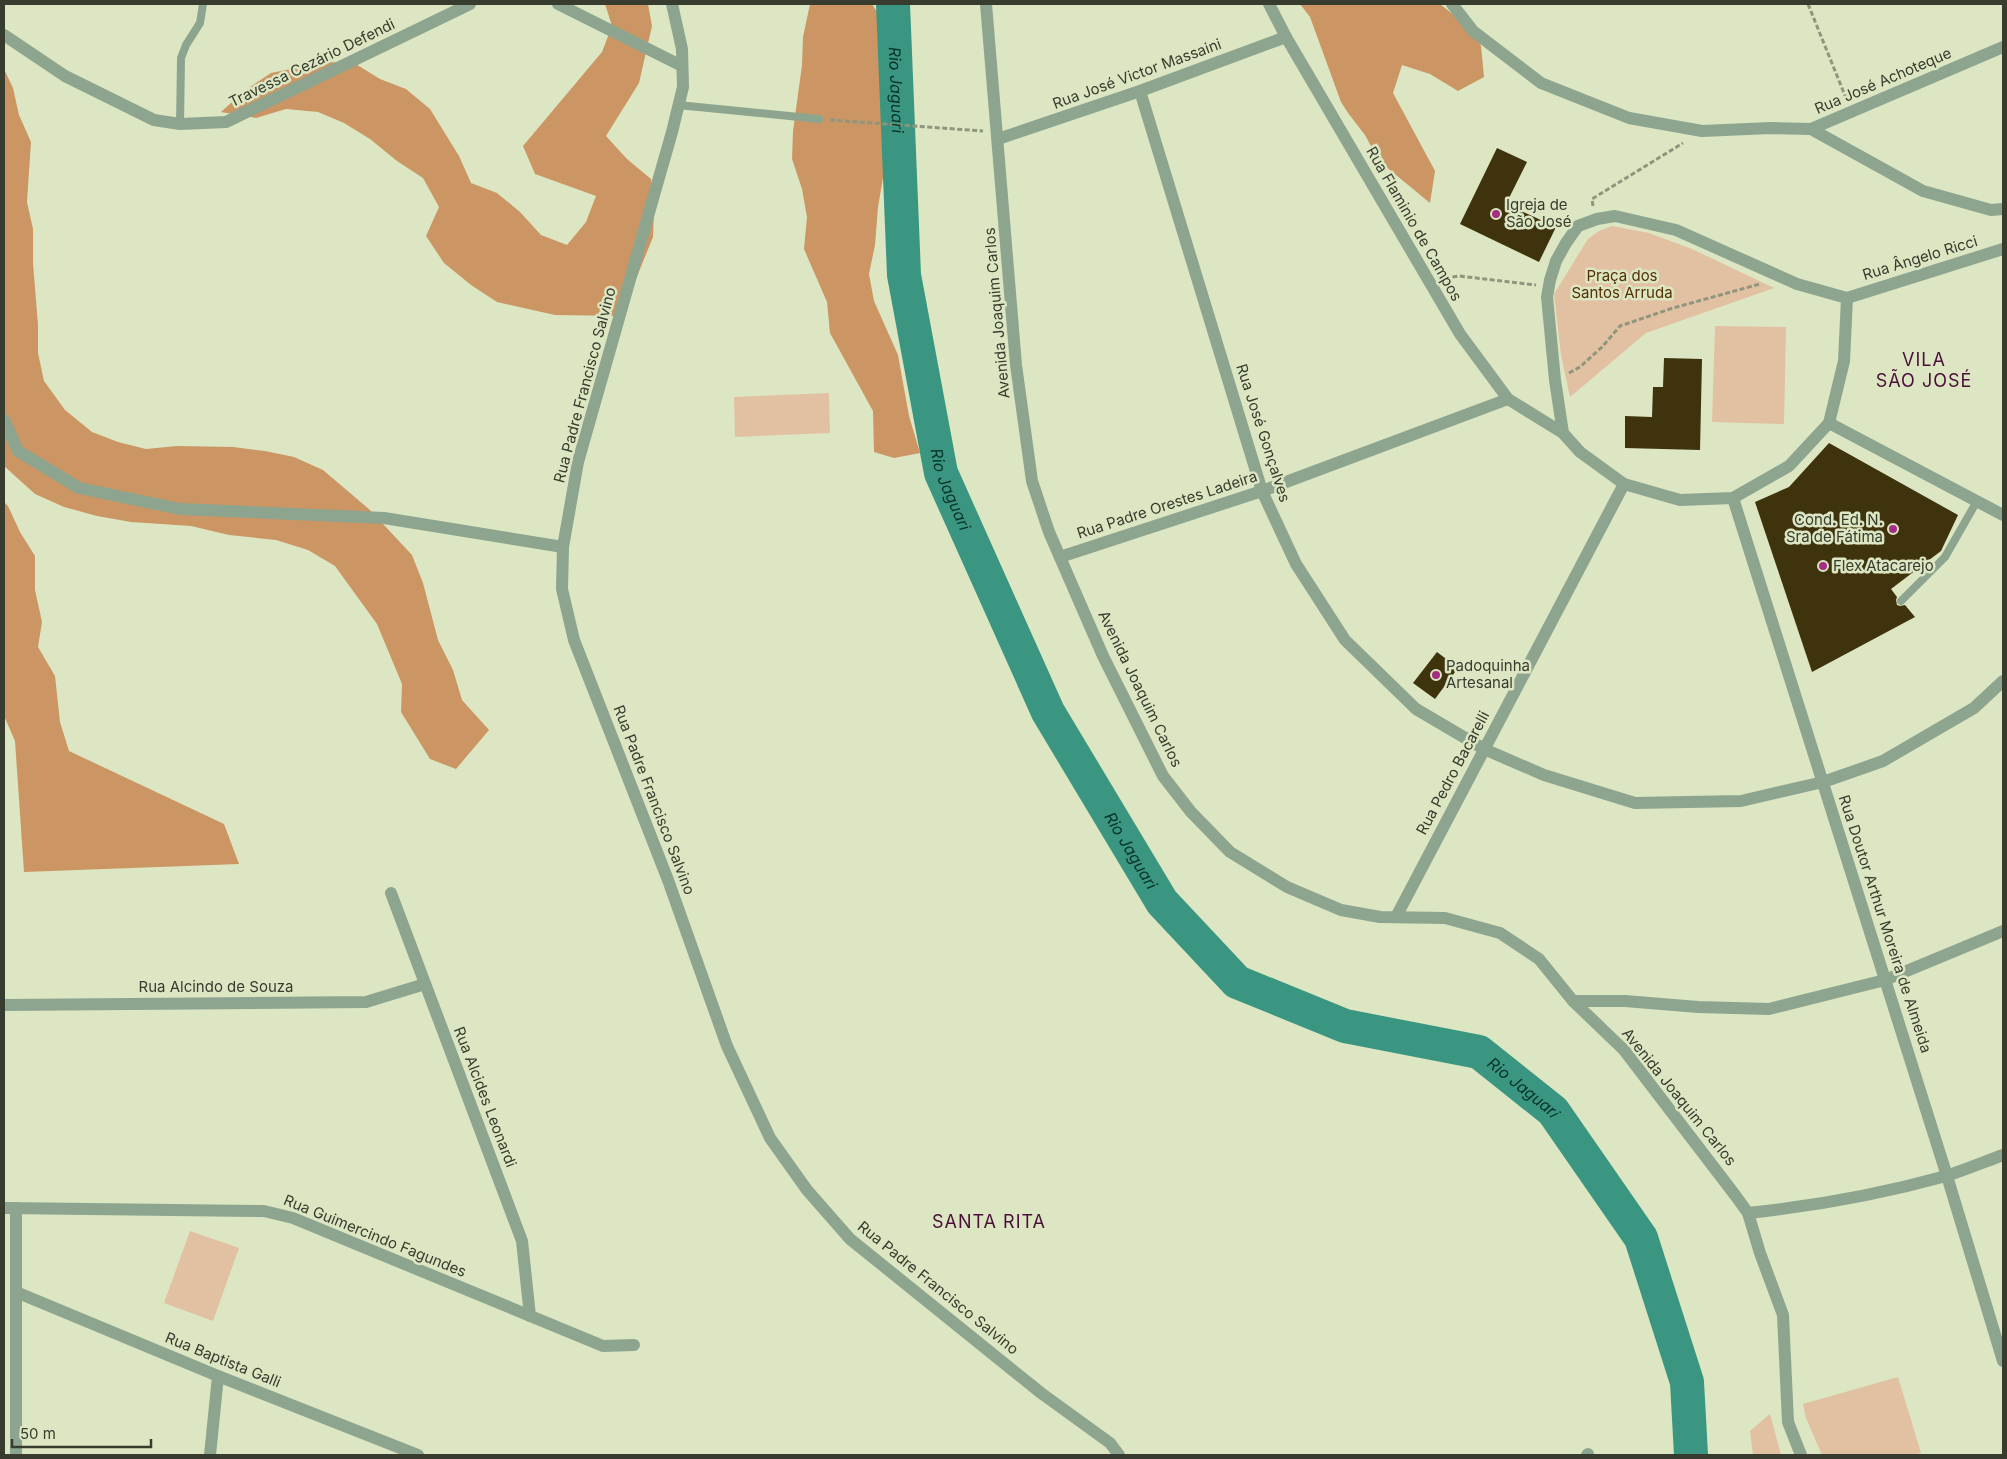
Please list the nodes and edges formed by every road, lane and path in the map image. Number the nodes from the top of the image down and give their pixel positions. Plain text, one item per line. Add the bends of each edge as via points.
1 (203, 4) edge
2 (470, 4) edge
3 (558, 4) edge
4 (672, 4) edge
5 (986, 4) edge
6 (1269, 4) edge
7 (1452, 4) edge
8 (1808, 4) edge
9 (4, 35) edge
10 (1286, 37) junction
11 (2003, 47) edge
12 (682, 66) junction
13 (1140, 91) junction
14 (678, 105) junction
15 (1851, 112) junction
16 (819, 119) joint
17 (180, 124) junction
18 (1811, 129) junction
19 (1702, 131) junction
20 (997, 136) junction
21 (1592, 199) dead end
22 (2003, 209) edge
23 (2003, 249) edge
24 (1783, 278) junction
25 (1428, 280) junction
26 (1549, 286) junction
27 (1847, 298) junction
28 (1555, 380) junction
29 (1508, 400) junction
30 (4, 420) edge
31 (1829, 423) junction
32 (1563, 433) junction
33 (1624, 484) junction
34 (1262, 491) junction
35 (1733, 498) junction
36 (1977, 501) junction
37 (2003, 515) edge
38 (563, 548) junction
39 (1060, 558) junction
40 (1901, 601) dead end
41 (2003, 681) edge
42 (1484, 749) junction
43 (1823, 782) junction
44 (391, 893) dead end
45 (1396, 917) junction
46 (2003, 932) edge
47 (1886, 980) junction
48 (425, 984) junction
49 (1573, 1000) junction
50 (4, 1005) edge
51 (2003, 1155) edge
52 (1947, 1176) junction
53 (10, 1208) edge
54 (1748, 1213) junction
55 (16, 1292) junction
56 (530, 1316) junction
57 (634, 1345) dead end
58 (2003, 1361) edge
59 (218, 1376) junction
60 (16, 1455) edge
61 (210, 1455) edge
62 (418, 1455) edge
63 (1119, 1455) edge
64 (1801, 1455) edge

1 - 17 lane via 200,23 180,58
2 - 17 street, Travessa Cezário Defendi via 226,122
3 - 12 street
4 - 12 street, Rua Padre Francisco Salvino via 682,49
5 - 20 street, Avenida Joaquim Carlos
6 - 10 street, Rua Flaminio de Campos
7 - 19 street, Rua José Achoteque via 1473,31 1541,83 1629,118
8 - 15 path
9 - 17 street, Travessa Cezário Defendi via 66,76 154,120
10 - 13 street, Rua José Victor Massaini
10 - 25 street, Rua Flaminio de Campos
11 - 15 street, Rua José Achoteque
12 - 14 street, Rua Padre Francisco Salvino via 683,87
13 - 20 street, Rua José Victor Massaini
13 - 34 street, Rua José Gonçalves
14 - 16 lane
14 - 38 street, Rua Padre Francisco Salvino via 578,462
15 - 18 street, Rua José Achoteque
16 - 20 path via 941,127
18 - 19 street, Rua José Achoteque
18 - 22 street via 1923,192 1991,210
19 - 21 path
20 - 39 street, Avenida Joaquim Carlos via 1016,365 1032,481
23 - 27 street, Rua Ângelo Ricci
24 - 26 street via 1676,230 1615,216 1578,226 1556,261
24 - 27 street
24 - 28 path via 1620,326 1580,367
25 - 26 path via 1459,276
25 - 29 street, Rua Flaminio de Campos via 1460,334
26 - 28 street via 1547,297
27 - 31 street, Rua Flaminio de Campos via 1844,361
28 - 32 street
29 - 32 street, Rua Flaminio de Campos
29 - 34 street, Rua Padre Orestes Ladeira
30 - 38 street via 18,451 79,488 180,509 384,518
31 - 35 street, Rua Flaminio de Campos via 1789,466
31 - 36 street
32 - 33 street, Rua Flaminio de Campos via 1580,452
33 - 35 street, Rua Flaminio de Campos via 1680,500
33 - 42 street, Rua Pedro Bacarelli
34 - 39 street, Rua Padre Orestes Ladeira
34 - 42 street, Rua José Gonçalves via 1296,564 1345,640 1416,708
35 - 43 street, Rua Doutor Arthur Moreira de Almeida
36 - 37 street
36 - 40 lane via 1945,557
38 - 63 street, Rua Padre Francisco Salvino via 562,589 574,640 668,880 727,1046 770,1138 807,1190 850,1238 1041,1393 1110,1443
39 - 45 street, Avenida Joaquim Carlos via 1103,656 1163,776 1191,812 1230,852 1287,887 1340,910
41 - 43 street, Rua José Gonçalves via 1974,708 1883,761
42 - 43 street, Rua José Gonçalves via 1544,775 1635,803 1741,801
42 - 45 street, Rua Pedro Bacarelli
43 - 47 street, Rua Doutor Arthur Moreira de Almeida
44 - 48 street, Rua Alcides Leonardi
45 - 49 street, Avenida Joaquim Carlos via 1446,918 1500,933 1539,959
46 - 47 street
47 - 49 street via 1769,1009
47 - 52 street, Rua Doutor Arthur Moreira de Almeida
48 - 50 street, Rua Alcindo de Souza via 366,1002
48 - 56 street, Rua Alcides Leonardi via 522,1241
49 - 54 street, Avenida Joaquim Carlos via 1624,1050
51 - 52 street
52 - 54 street via 1821,1204
52 - 58 street, Rua Doutor Arthur Moreira de Almeida
53 - 55 street
53 - 56 street, Rua Guimercindo Fagundes via 264,1211 293,1218
54 - 64 street, Avenida Joaquim Carlos via 1783,1315 1788,1422
55 - 59 street, Rua Baptista Galli
55 - 60 street
56 - 57 street, Rua Guimercindo Fagundes via 603,1346
59 - 61 street
59 - 62 street, Rua Baptista Galli

